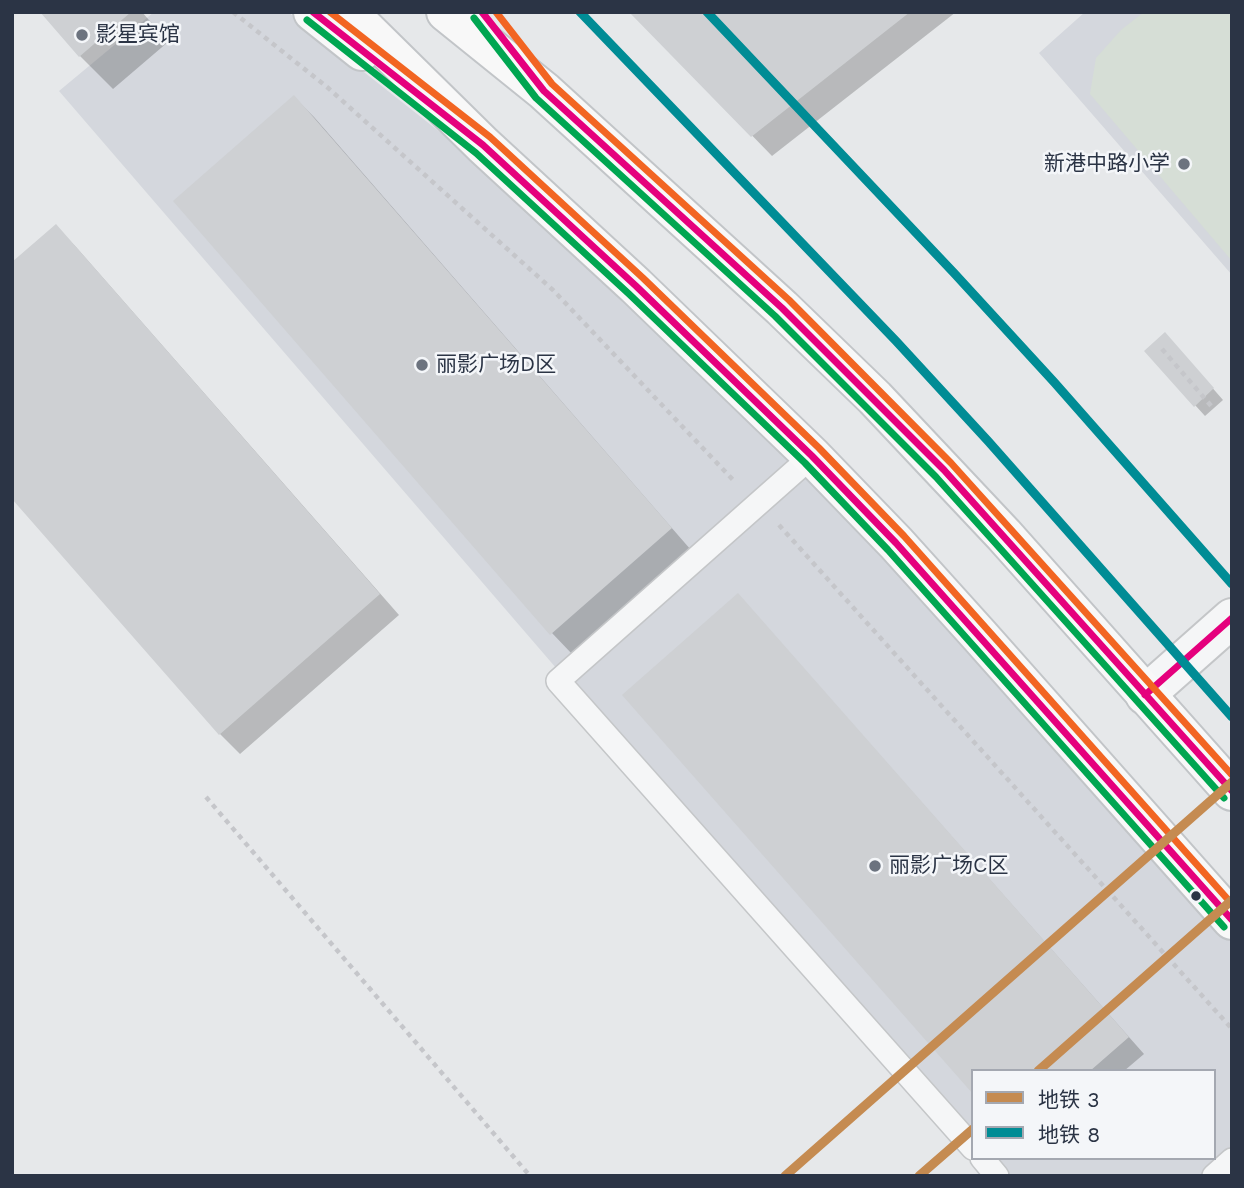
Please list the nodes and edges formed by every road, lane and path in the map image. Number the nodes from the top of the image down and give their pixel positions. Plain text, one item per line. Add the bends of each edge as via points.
1 (313, 12) edge
2 (348, 12) edge
3 (446, 12) edge
4 (482, 12) edge
5 (544, 91) junction
6 (483, 145) junction
7 (1162, 349) dead end
8 (1213, 408) dead end
9 (812, 456) junction
10 (1232, 618) edge
11 (1144, 695) junction
12 (1232, 791) edge
13 (206, 797) dead end
14 (1232, 920) edge
15 (971, 1146) edge
16 (984, 1160) edge
17 (1232, 1160) edge
18 (530, 1176) edge
19 (997, 1176) edge
20 (1214, 1176) edge

1 - 6 main road
2 - 6 main road
3 - 5 main road
4 - 5 main road
5 - 11 main road via 875,398 996,526
6 - 9 main road
7 - 8 path
9 - 14 main road via 896,543
9 - 15 lane via 558,681
10 - 11 street
11 - 12 main road
13 - 18 path
16 - 19 lane
17 - 20 lane

